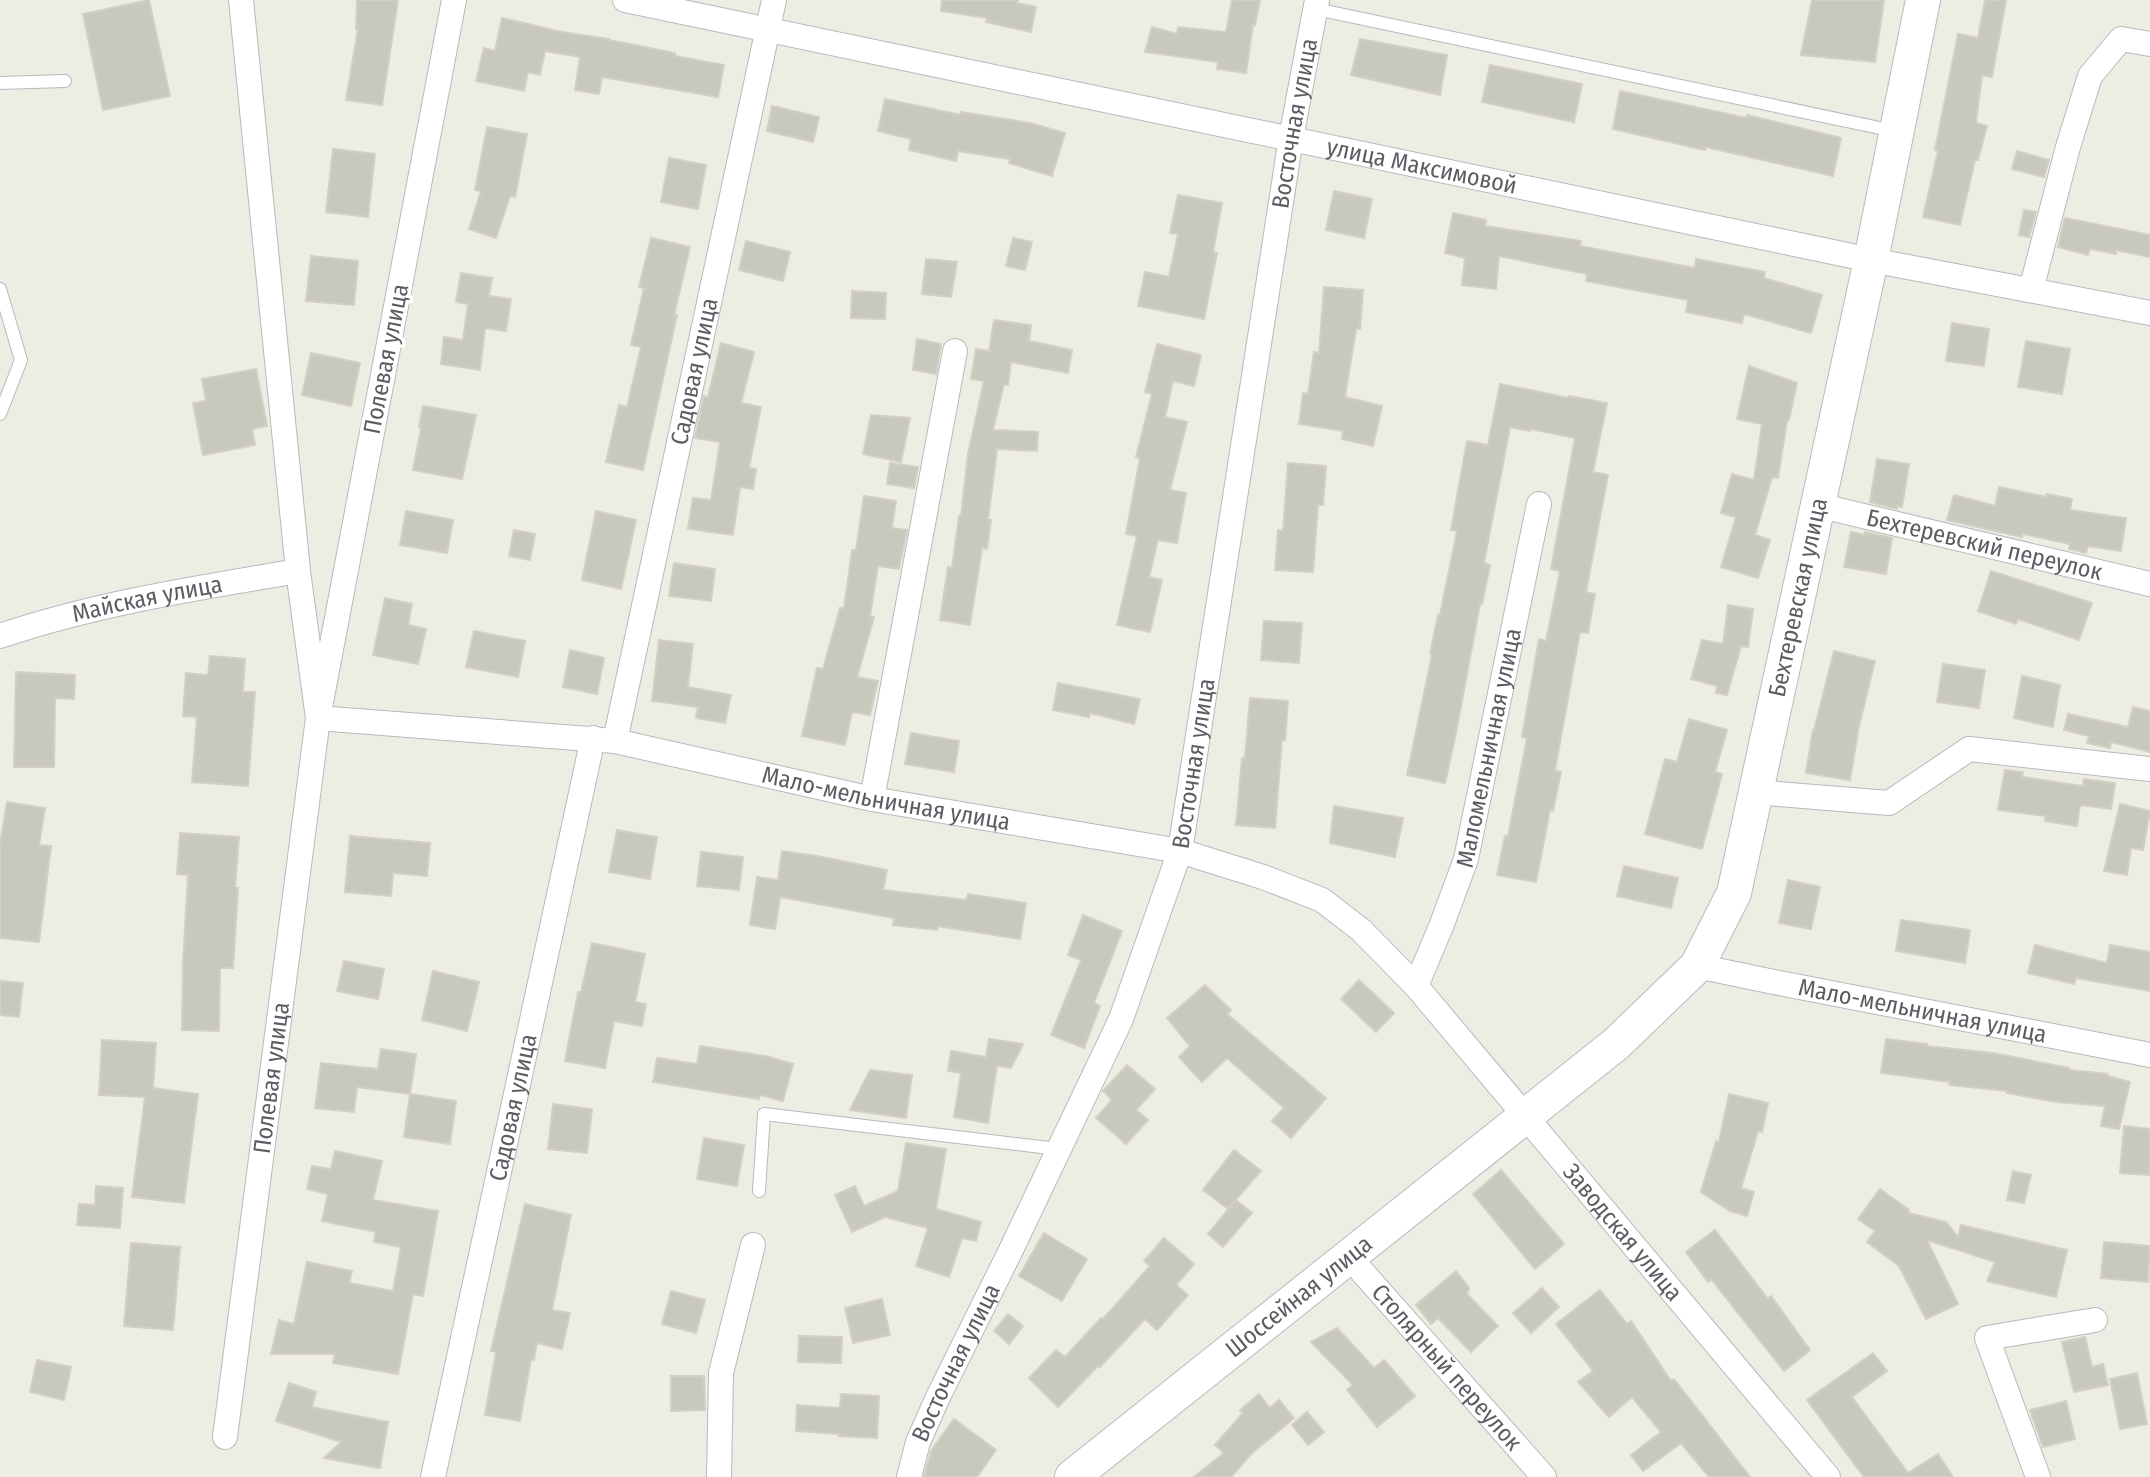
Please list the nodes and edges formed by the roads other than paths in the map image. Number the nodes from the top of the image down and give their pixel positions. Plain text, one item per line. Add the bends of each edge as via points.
1 (241, 0) edge
2 (454, 0) edge
3 (625, 0) edge
4 (774, 0) edge
5 (1923, 0) edge
6 (1316, 4) edge
7 (767, 30) junction
8 (2150, 44) edge
9 (65, 81) dead end
10 (0, 83) edge
11 (1897, 132) junction
12 (1291, 138) junction
13 (1871, 260) junction
14 (0, 289) edge
15 (2031, 290) junction
16 (2150, 313) edge
17 (955, 351) dead end
18 (0, 414) edge
19 (1539, 504) dead end
20 (1817, 505) junction
21 (298, 571) junction
22 (2150, 584) edge
23 (0, 636) edge
24 (318, 718) junction
25 (604, 740) junction
26 (2150, 769) edge
27 (1754, 792) junction
28 (872, 799) junction
29 (1180, 851) junction
30 (1697, 966) junction
31 (1416, 986) junction
32 (2150, 1055) edge
33 (1526, 1117) junction
34 (1058, 1149) junction
35 (759, 1191) dead end
36 (753, 1245) dead end
37 (1350, 1258) junction
38 (2095, 1320) dead end
39 (225, 1437) dead end
40 (1533, 1473) edge
41 (433, 1477) edge
42 (719, 1477) edge
43 (909, 1477) edge
44 (1072, 1477) edge
45 (1828, 1477) edge
46 (2038, 1477) edge

1 - 21 street, Полевая улица
2 - 24 street, Полевая улица
3 - 7 street, улица Максимовой
4 - 7 street, Садовая улица
5 - 11 main road, Бехтеревская улица
6 - 11 lane
6 - 12 street, Восточная улица
7 - 12 street, улица Максимовой
7 - 25 street, Садовая улица
8 - 15 street via 2121,39 2090,76
9 - 10 lane
11 - 13 main road, Бехтеревская улица
12 - 13 street, улица Максимовой
12 - 29 street, Восточная улица
13 - 15 street, улица Максимовой
13 - 20 main road, Бехтеревская улица
14 - 18 lane via 21,360
15 - 16 street, улица Максимовой
17 - 28 street
19 - 31 street, Маломельничная улица via 1466,859
20 - 22 street, Бехтеревский переулок
20 - 27 main road, Бехтеревская улица
21 - 23 street, Майская улица via 52,618
21 - 24 street, Полевая улица
24 - 25 street, Мало-мельничная улица
24 - 39 street, Полевая улица
25 - 28 street, Мало-мельничная улица
25 - 41 street, Садовая улица
26 - 27 street via 1969,749 1889,803
27 - 30 main road, Бехтеревская улица via 1734,893
28 - 29 street, Мало-мельничная улица
29 - 31 street, Мало-мельничная улица via 1322,900 1361,930
29 - 34 street, Восточная улица via 1121,1019
30 - 32 street, Мало-мельничная улица
30 - 33 main road, Бехтеревская улица via 1616,1044
31 - 33 street, Заводская улица
33 - 37 main road, Шоссейная улица
33 - 45 street, Заводская улица
34 - 35 lane via 764,1114
34 - 43 street, Восточная улица via 938,1397
36 - 42 street via 721,1373
37 - 40 street, Столярный переулок
37 - 44 main road, Шоссейная улица
38 - 46 street via 1987,1338

